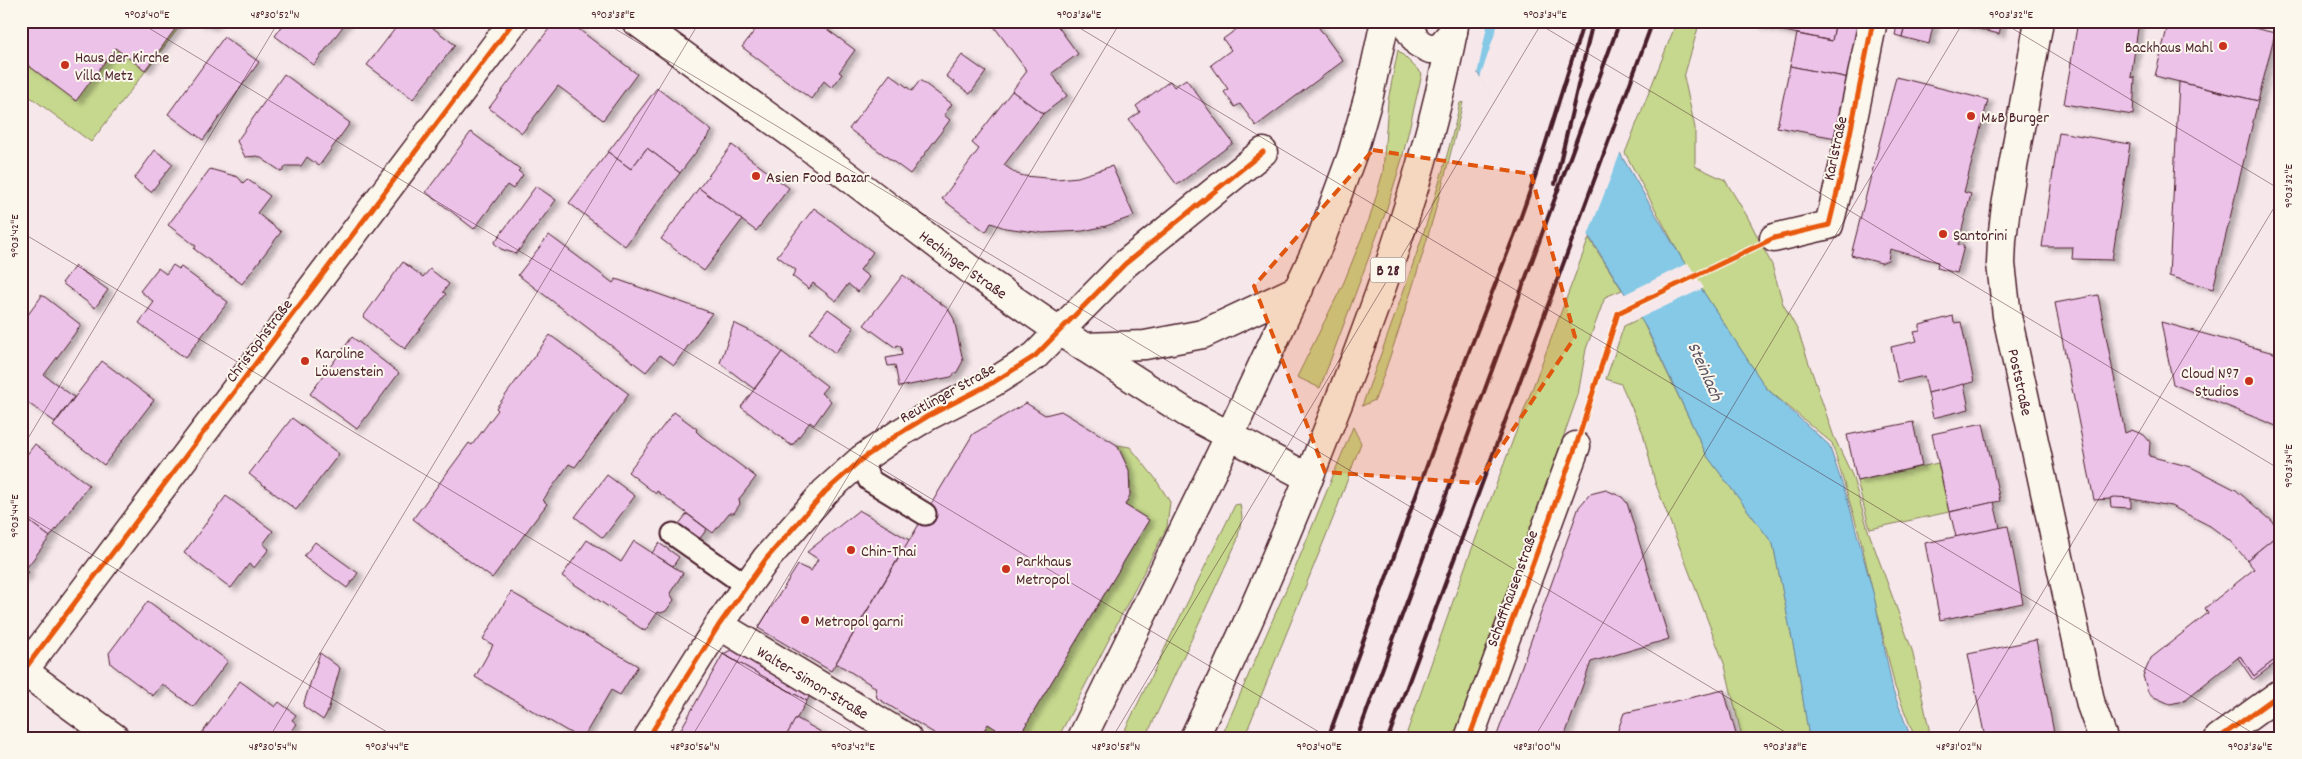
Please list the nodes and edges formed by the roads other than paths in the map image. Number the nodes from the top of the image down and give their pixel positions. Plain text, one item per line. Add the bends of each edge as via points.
1 (514, 21) edge
2 (636, 21) edge
3 (1385, 21) edge
4 (1404, 21) edge
5 (1873, 21) edge
6 (2039, 21) edge
7 (1449, 39) edge
8 (1263, 152) dead end
9 (1774, 238) dead end
10 (1299, 289) junction
11 (1059, 331) junction
12 (1084, 347) junction
13 (1229, 437) junction
14 (1576, 446) dead end
15 (862, 459) junction
16 (1309, 478) junction
17 (925, 514) dead end
18 (673, 534) dead end
19 (747, 586) junction
20 (719, 625) junction
21 (22, 671) edge
22 (2281, 693) edge
23 (115, 738) edge
24 (648, 738) edge
25 (907, 738) edge
26 (1082, 738) edge
27 (1194, 738) edge
28 (1469, 738) edge
29 (2103, 738) edge
30 (2218, 738) edge

1 - 21 street, Christophstraße
2 - 11 street, Hechinger Straße via 799,139 972,271
3 - 10 street via 1352,155 1338,198
4 - 7 street via 1422,47 1430,49
5 - 9 street, Karlstraße via 1829,224
6 - 29 street, Poststraße via 2006,206 2002,264 2007,316 2092,705
7 - 16 street, B 28 via 1429,138 1382,287
8 - 11 street, Reutlinger Straße via 1125,264
10 - 12 street via 1203,334 1145,345
10 - 13 street
11 - 12 street, Hechinger Straße
11 - 15 street, Reutlinger Straße via 1035,356 994,382 928,416
12 - 13 street, Hechinger Straße
13 - 16 street, Hechinger Straße
13 - 26 street
14 - 28 street, Schaffhausenstraße
15 - 17 lane via 870,480
15 - 19 street, Reutlinger Straße via 808,510
16 - 27 street, B 28
18 - 19 lane
19 - 20 street, Reutlinger Straße
20 - 24 street, Reutlinger Straße
20 - 25 street, Walter-Simon-Straße
21 - 23 street
22 - 30 street

